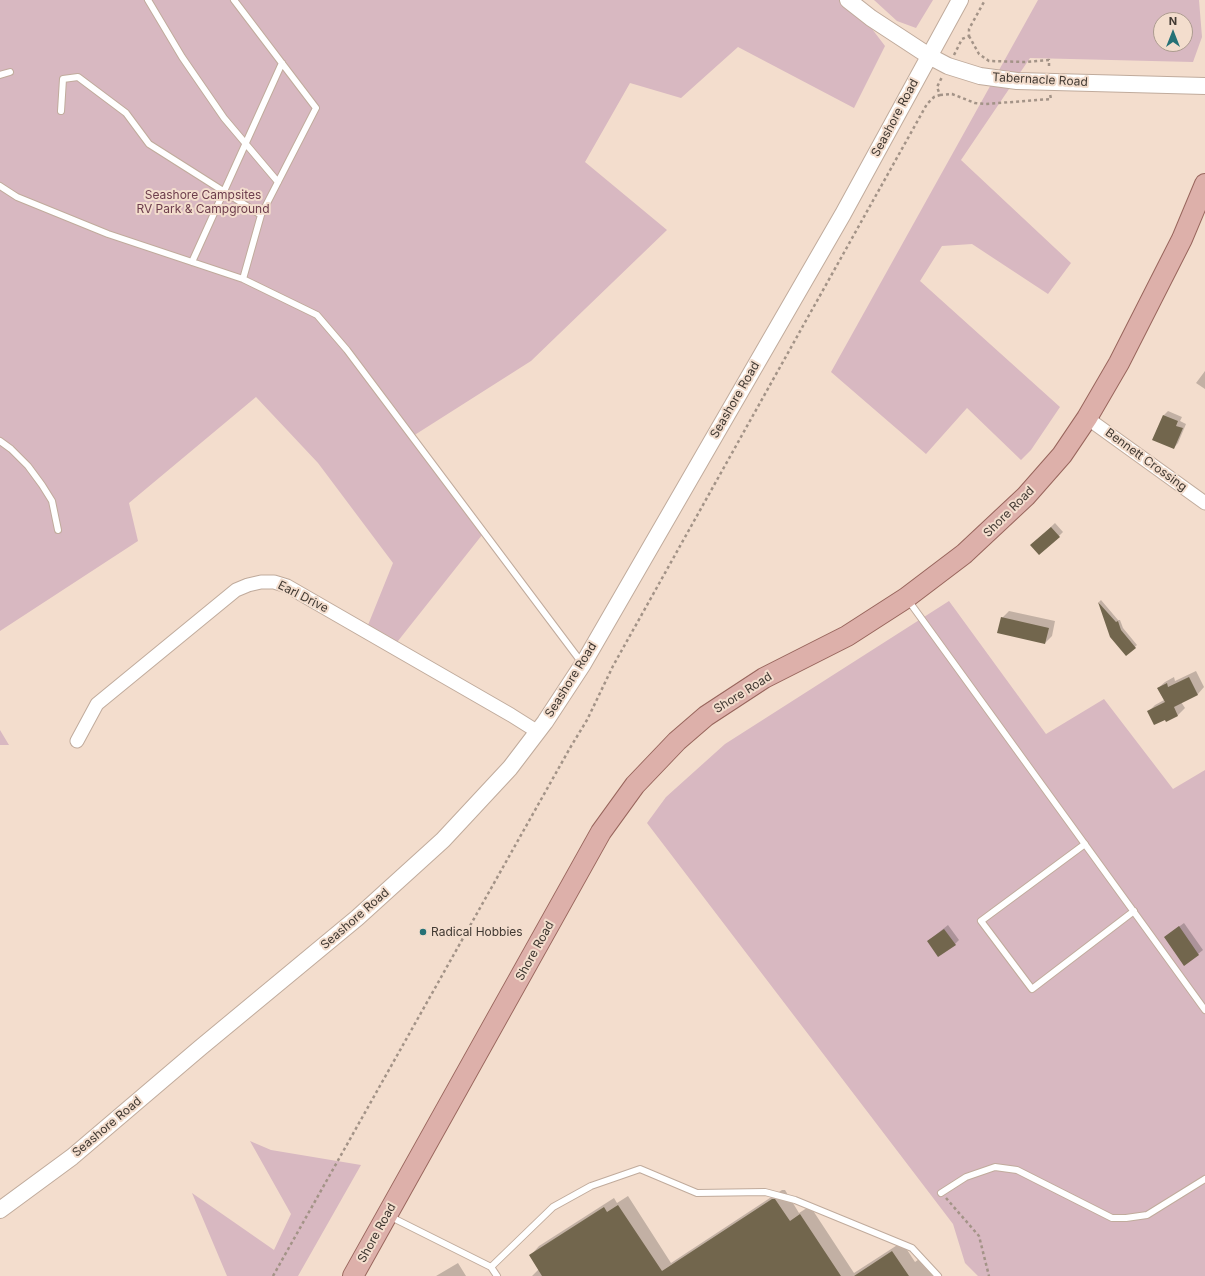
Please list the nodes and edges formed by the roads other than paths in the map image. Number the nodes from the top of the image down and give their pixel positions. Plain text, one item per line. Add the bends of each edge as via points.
1 (148, 0) edge
2 (234, 0) edge
3 (848, 0) edge
4 (960, 0) edge
5 (929, 56) junction
6 (282, 63) junction
7 (10, 72) dead end
8 (0, 75) edge
9 (1205, 86) edge
10 (61, 111) dead end
11 (246, 144) junction
12 (278, 182) junction
13 (1205, 184) edge
14 (0, 186) edge
15 (223, 191) junction
16 (261, 215) junction
17 (192, 262) junction
18 (243, 279) junction
19 (1088, 418) junction
20 (0, 441) edge
21 (1205, 503) edge
22 (58, 530) dead end
23 (906, 598) junction
24 (582, 664) junction
25 (538, 732) junction
26 (77, 741) dead end
27 (1085, 844) junction
28 (1134, 911) junction
29 (1205, 1010) edge
30 (1205, 1179) edge
31 (941, 1193) road end
32 (0, 1210) edge
33 (387, 1215) junction
34 (491, 1268) junction
35 (353, 1276) edge
36 (497, 1276) edge
37 (938, 1276) edge

1 - 11 lane via 182,57 224,118
2 - 6 lane
3 - 5 street, Tabernacle Road
4 - 5 street, Seashore Road
5 - 9 street, Tabernacle Road via 948,66 980,76 1017,81
5 - 24 street, Seashore Road via 843,214
6 - 11 lane
6 - 12 lane via 316,108
7 - 8 lane
10 - 15 lane via 63,79 78,77 126,113 150,144
11 - 12 lane
11 - 15 lane
12 - 16 lane
13 - 19 main road, Shore Road via 1182,240
14 - 17 lane via 17,197 108,234
15 - 16 lane
15 - 17 lane
16 - 18 lane
17 - 18 lane
18 - 24 lane via 317,315 347,350
19 - 21 street, Bennett Crossing
19 - 23 main road, Shore Road via 1062,455 1026,496 964,554
20 - 22 lane via 28,466 42,485 52,502
23 - 27 lane
23 - 33 main road, Shore Road via 847,636 764,678 706,716 677,741 635,785 601,832
24 - 25 street, Seashore Road
25 - 26 street, Earl Drive via 287,586 261,582 248,584 236,590 97,704
25 - 32 street, Seashore Road via 473,810 396,884 72,1157
27 - 28 lane
27 - 28 lane via 981,921 1032,989
28 - 29 lane
30 - 31 lane via 1147,1215 1126,1218 1112,1218 1017,1170 995,1167 966,1177
33 - 34 lane
33 - 35 main road, Shore Road
34 - 36 lane
34 - 37 lane via 553,1207 591,1186 640,1169 697,1193 765,1192 795,1200 912,1248

